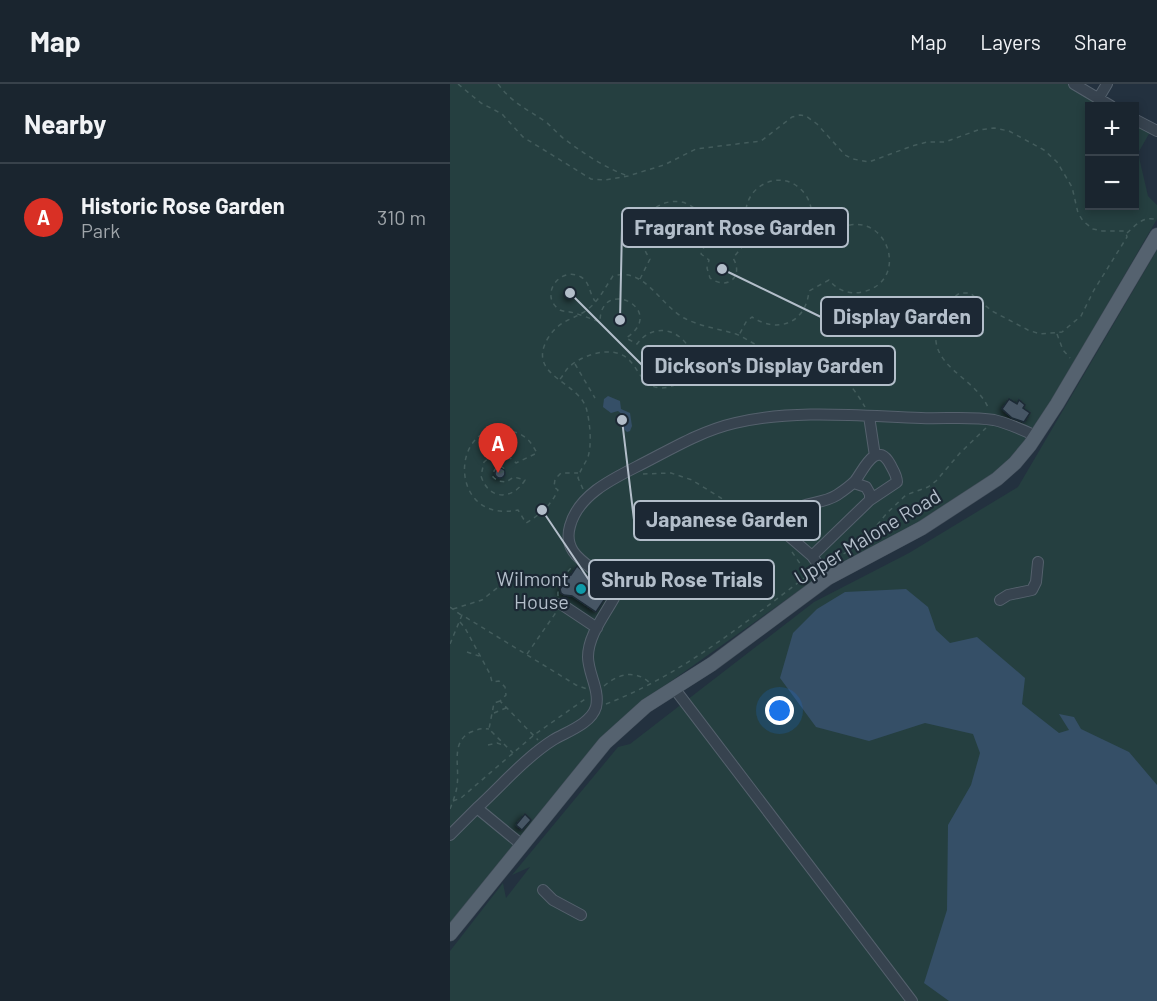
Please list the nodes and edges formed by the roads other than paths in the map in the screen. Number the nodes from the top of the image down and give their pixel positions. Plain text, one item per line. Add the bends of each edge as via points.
1 (1074, 84) edge
2 (1107, 84) edge
3 (1098, 99) junction
4 (1104, 102) edge
5 (1139, 122) edge
6 (1157, 131) edge
7 (1157, 235) edge
8 (869, 416) junction
9 (1036, 436) junction
10 (875, 456) junction
11 (854, 483) junction
12 (870, 500) junction
13 (812, 556) junction
14 (1038, 562) dead end
15 (824, 572) junction
16 (999, 600) dead end
17 (561, 604) road end
18 (597, 628) junction
19 (674, 688) junction
20 (477, 808) junction
21 (450, 835) edge
22 (522, 845) junction
23 (543, 890) dead end
24 (581, 915) dead end
25 (450, 934) edge
26 (912, 1001) edge

1 - 3 street
2 - 3 street
3 - 4 street
5 - 6 street
7 - 9 main road, Upper Malone Road
8 - 9 street via 990,420
8 - 10 street
8 - 18 street via 782,417 733,423 693,438 588,496 569,526 568,536 580,560 607,582 613,592 614,598
9 - 15 main road, Upper Malone Road via 1015,464 922,528
10 - 11 street via 863,466
10 - 12 street via 887,458 897,482
11 - 12 street via 866,487
11 - 13 street via 834,497 793,510 786,518 783,531
12 - 13 street
13 - 15 street
14 - 16 street via 1032,590
15 - 19 main road, Upper Malone Road via 712,664
17 - 18 street
18 - 20 street via 588,656 596,692 593,712 543,747
19 - 22 main road, Upper Malone Road via 646,706 605,742
19 - 26 street
20 - 21 street
20 - 22 street
22 - 25 main road, Upper Malone Road
23 - 24 street

